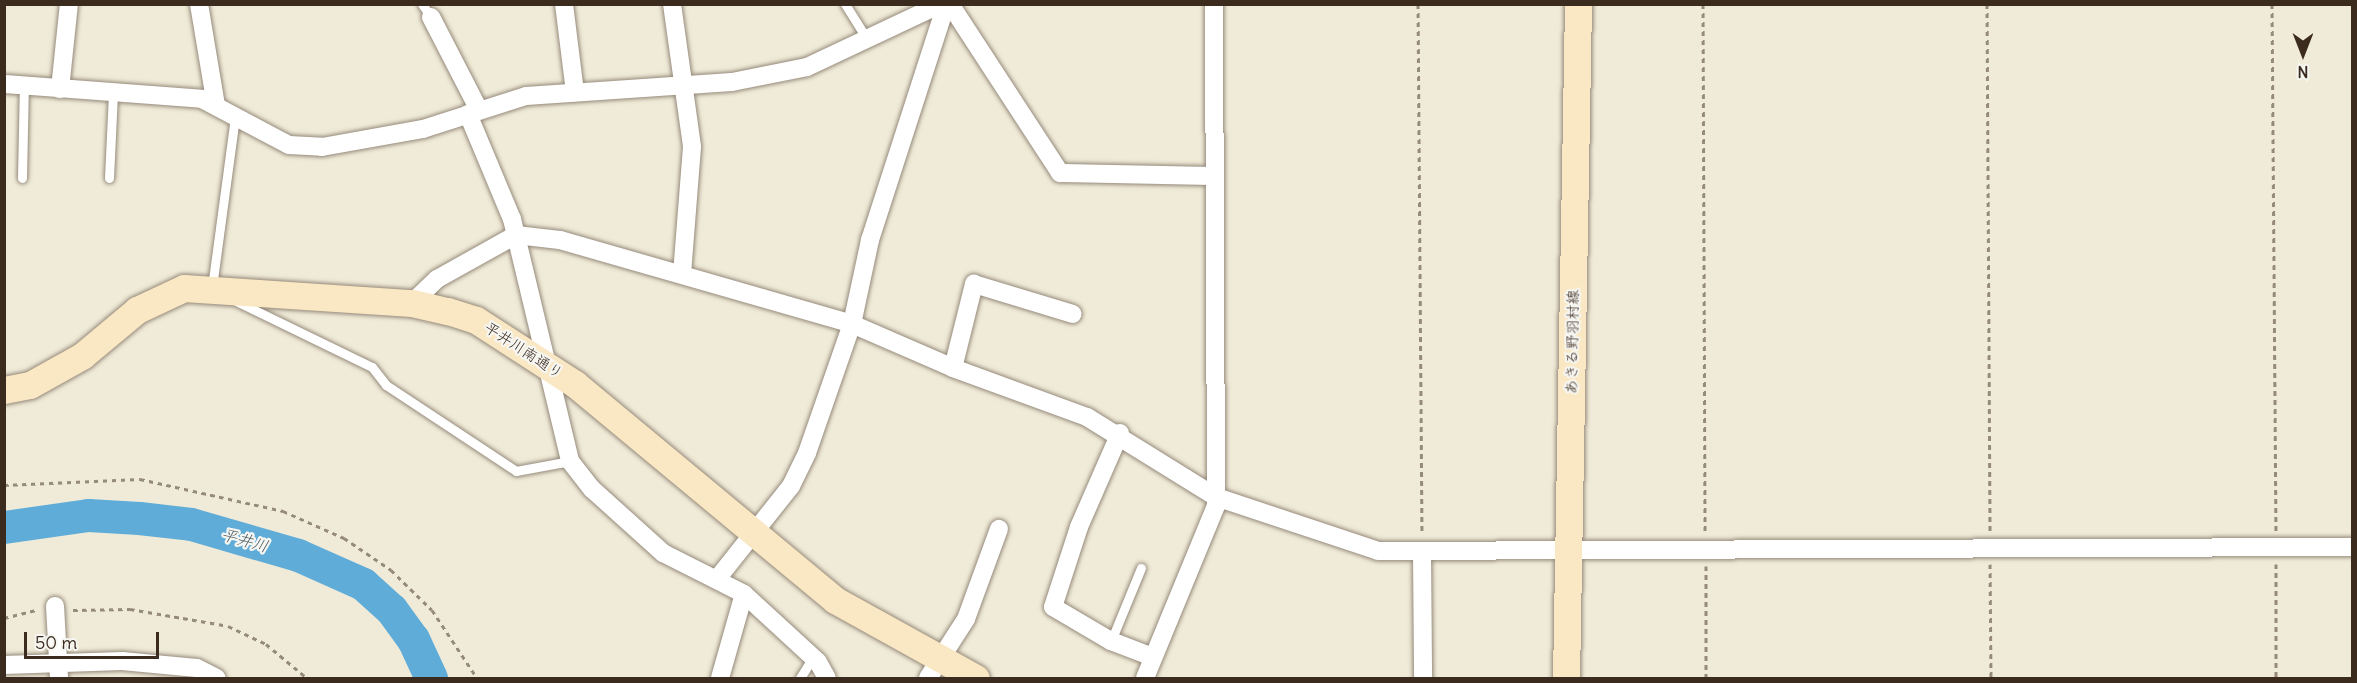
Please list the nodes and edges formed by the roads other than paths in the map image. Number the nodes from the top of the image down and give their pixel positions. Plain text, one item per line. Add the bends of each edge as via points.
1 (69, 4) edge
2 (199, 4) edge
3 (564, 4) edge
4 (672, 4) edge
5 (844, 4) edge
6 (940, 4) edge
7 (948, 4) edge
8 (1214, 4) edge
9 (1578, 4) edge
10 (426, 11) edge
11 (866, 38) junction
12 (684, 83) junction
13 (4, 84) edge
14 (24, 86) junction
15 (60, 89) junction
16 (575, 92) junction
17 (113, 93) junction
18 (216, 106) junction
19 (473, 112) junction
20 (235, 116) junction
21 (1215, 176) junction
22 (22, 178) dead end
23 (109, 178) dead end
24 (516, 235) junction
25 (682, 273) junction
26 (211, 287) junction
27 (412, 303) junction
28 (1073, 314) dead end
29 (852, 324) junction
30 (548, 364) junction
31 (953, 368) junction
32 (4, 390) edge
33 (1120, 433) junction
34 (570, 461) junction
35 (1216, 497) junction
36 (999, 529) dead end
37 (755, 530) junction
38 (2352, 547) edge
39 (1568, 552) junction
40 (1422, 553) junction
41 (1141, 568) dead end
42 (717, 579) junction
43 (744, 594) junction
44 (55, 606) road end
45 (1111, 641) junction
46 (1153, 657) junction
47 (4, 665) edge
48 (819, 666) edge
49 (935, 668) edge
50 (59, 671) edge
51 (217, 678) edge
52 (720, 678) edge
53 (800, 678) edge
54 (835, 678) edge
55 (976, 678) edge
56 (1145, 678) edge
57 (1423, 678) edge
58 (1566, 678) edge

1 - 15 street
2 - 18 street
3 - 16 street
4 - 12 street
5 - 11 lane
6 - 11 street
7 - 21 street via 1060,173
7 - 29 street via 870,240
8 - 21 street
9 - 39 street, あきる野羽村線
10 - 19 street
11 - 12 street via 807,67 732,82
12 - 16 street
12 - 25 street via 692,147
13 - 14 street
14 - 15 street
14 - 22 lane
15 - 17 street
16 - 19 street via 526,96
17 - 18 street via 202,99
17 - 23 lane
18 - 20 street
19 - 20 street via 423,129 308,148 289,145
19 - 24 street
20 - 26 lane
21 - 35 street
24 - 25 street via 560,240
24 - 27 street via 436,279
24 - 30 street
25 - 29 street
26 - 27 street, 平井川南通り
26 - 32 street, 平井川南通り via 167,293 82,356 30,385
26 - 34 lane via 372,367 386,385 516,471
27 - 30 street, 平井川南通り via 476,320
28 - 31 street via 974,284
29 - 31 street
29 - 37 street via 797,476
30 - 34 street
30 - 37 street, 平井川南通り
31 - 33 street via 1069,408
33 - 35 street
33 - 45 street via 1079,527 1053,607
34 - 42 street via 592,489 663,553
35 - 40 street via 1378,551
35 - 46 street
36 - 49 street via 966,619
37 - 42 street
37 - 49 street, 平井川南通り via 835,600
38 - 39 street
39 - 40 street
39 - 58 street, あきる野羽村線
40 - 57 street
41 - 45 lane
42 - 43 street
43 - 48 street
43 - 52 street
44 - 50 street
45 - 46 street
46 - 56 street
47 - 50 street
48 - 53 lane
48 - 54 street
49 - 55 street, 平井川南通り
50 - 51 street via 196,668

